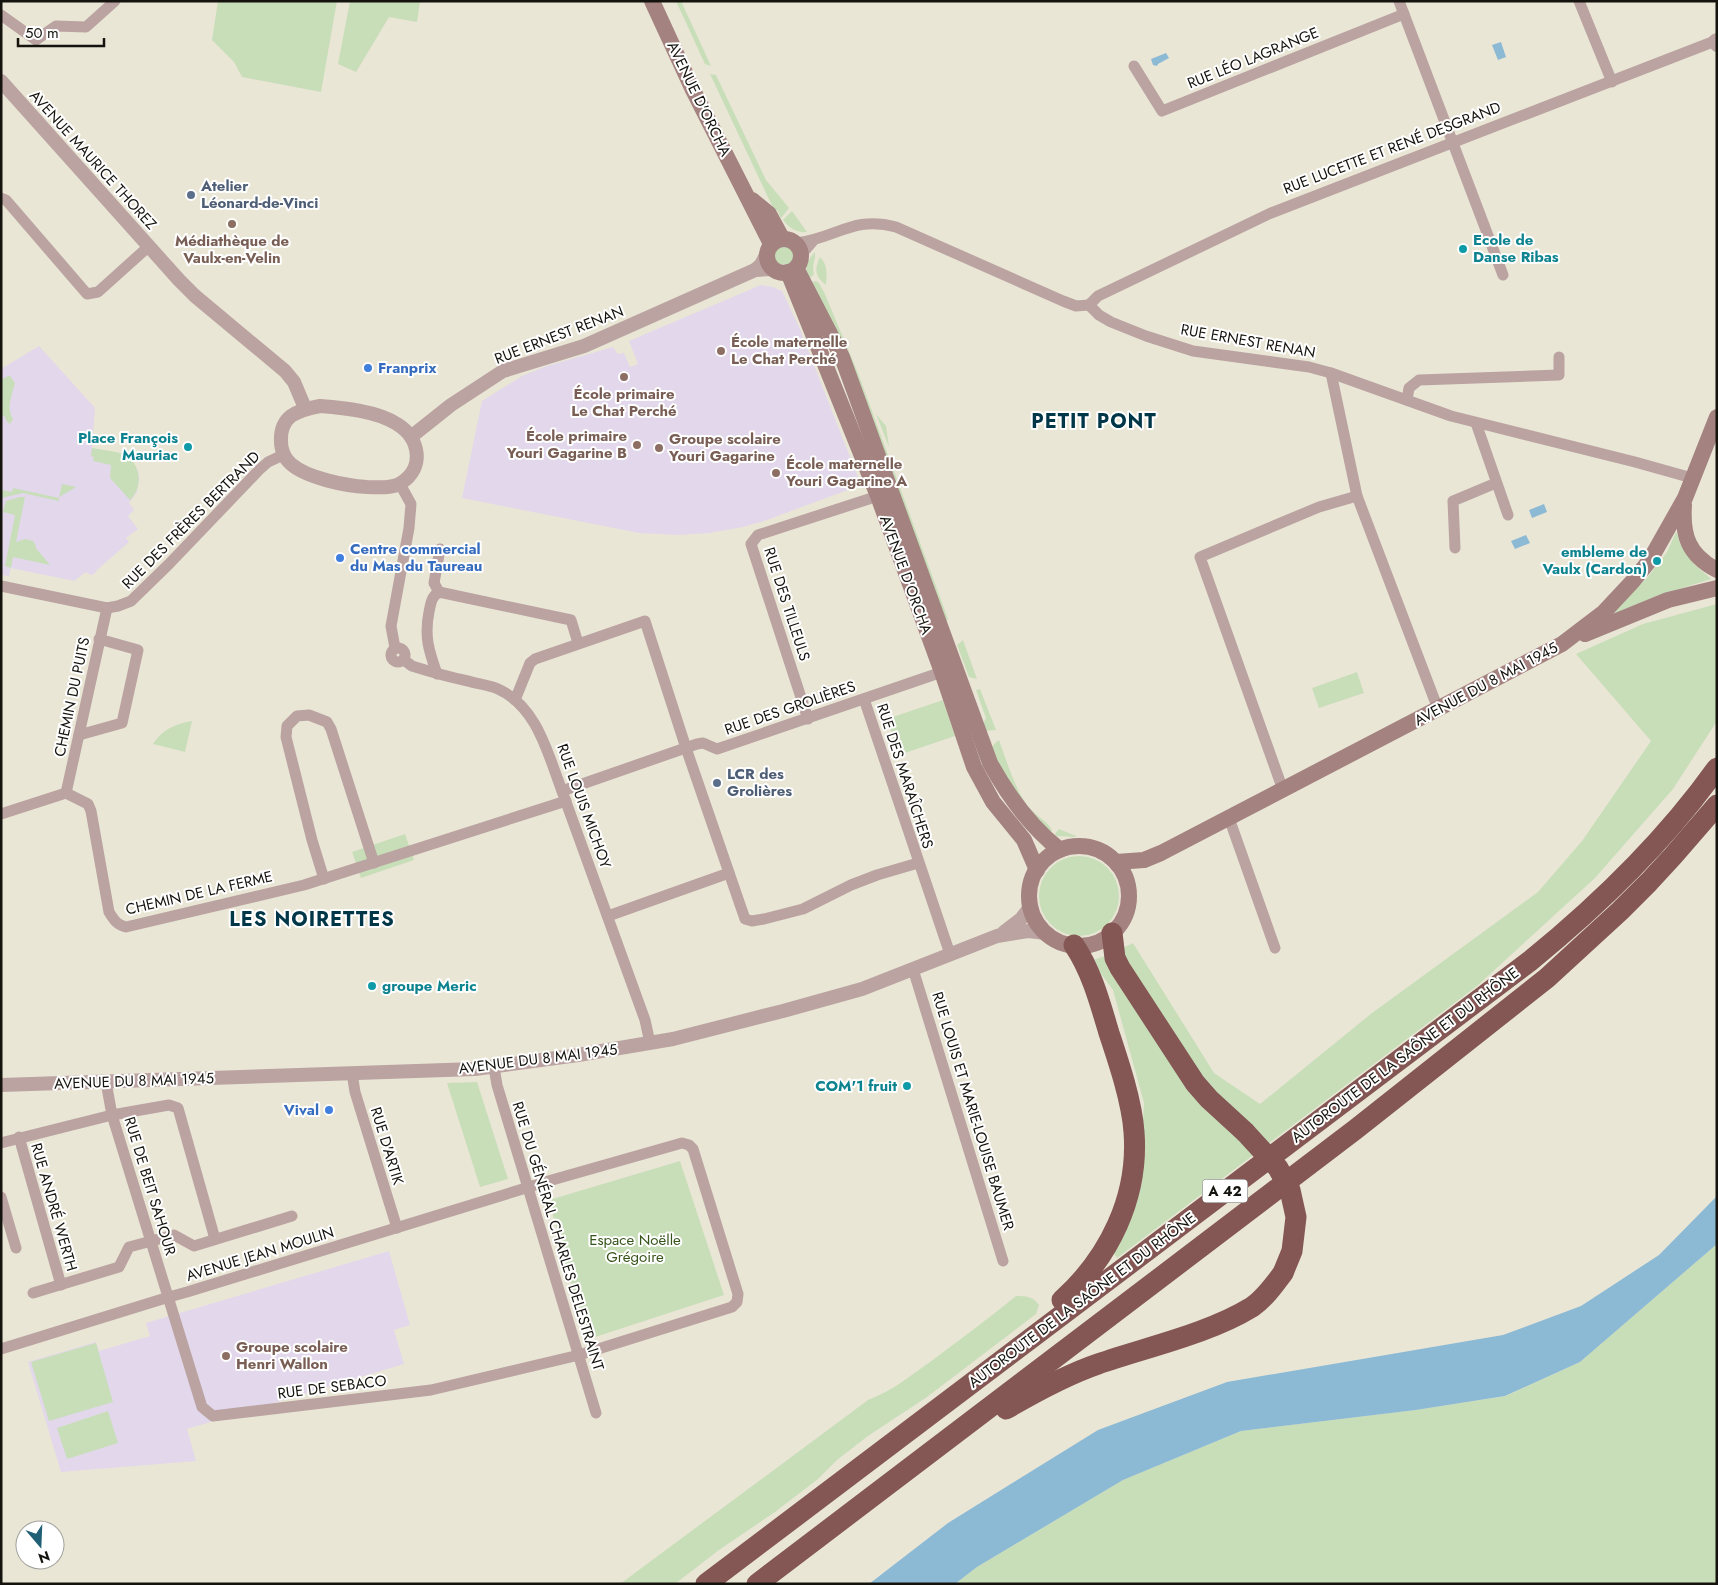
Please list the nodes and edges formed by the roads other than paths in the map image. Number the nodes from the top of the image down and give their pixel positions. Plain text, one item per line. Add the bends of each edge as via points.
1 (115, 1) edge
2 (652, 1) edge
3 (1399, 1) edge
4 (1579, 1) edge
5 (1404, 14) junction
6 (1, 15) edge
7 (1716, 42) edge
8 (1134, 66) dead end
9 (1, 81) edge
10 (1612, 82) junction
11 (1452, 142) junction
12 (1, 198) edge
13 (148, 246) junction
14 (784, 255) junction
15 (1503, 275) dead end
16 (1089, 305) junction
17 (1559, 357) dead end
18 (1331, 373) junction
19 (1407, 400) junction
20 (305, 408) junction
21 (1717, 417) edge
22 (1476, 423) junction
23 (412, 436) junction
24 (283, 455) junction
25 (1692, 478) junction
26 (1496, 483) junction
27 (400, 484) junction
28 (878, 496) junction
29 (1357, 496) junction
30 (1685, 498) junction
31 (1508, 515) dead end
32 (1455, 548) dead end
33 (440, 549) dead end
34 (1717, 570) edge
35 (1, 586) edge
36 (1717, 588) edge
37 (439, 592) junction
38 (107, 608) junction
39 (99, 639) junction
40 (578, 643) junction
41 (1562, 644) junction
42 (942, 672) junction
43 (437, 674) junction
44 (864, 699) junction
45 (515, 700) junction
46 (1438, 709) junction
47 (808, 719) junction
48 (79, 735) junction
49 (686, 748) junction
50 (1717, 768) edge
51 (1283, 790) junction
52 (66, 793) junction
53 (564, 796) junction
54 (1717, 805) edge
55 (1, 814) edge
56 (1229, 818) junction
57 (1717, 824) edge
58 (1060, 850) junction
59 (1161, 854) junction
60 (1674, 856) junction
61 (1116, 862) junction
62 (374, 863) junction
63 (918, 863) junction
64 (1037, 870) junction
65 (729, 872) junction
66 (324, 879) junction
67 (1129, 889) junction
68 (1030, 906) junction
69 (608, 916) junction
70 (1046, 932) junction
71 (1112, 934) junction
72 (997, 936) junction
73 (1074, 945) junction
74 (1275, 948) dead end
75 (950, 954) junction
76 (913, 969) junction
77 (650, 1043) junction
78 (494, 1067) junction
79 (352, 1073) junction
80 (106, 1082) junction
81 (1, 1085) edge
82 (112, 1115) junction
83 (19, 1137) junction
84 (1, 1143) edge
85 (529, 1188) junction
86 (1, 1197) edge
87 (292, 1216) dead end
88 (397, 1228) junction
89 (215, 1239) junction
90 (151, 1240) junction
91 (16, 1248) dead end
92 (1004, 1262) dead end
93 (60, 1285) junction
94 (33, 1293) dead end
95 (169, 1297) junction
96 (1041, 1331) junction
97 (1, 1349) edge
98 (579, 1355) junction
99 (596, 1413) dead end
100 (968, 1423) junction
101 (706, 1584) edge
102 (757, 1584) edge

1 - 6 street via 86,28 56,26 36,40
2 - 14 main road, AVENUE D'ORCHA via 747,196 769,214
3 - 5 street
4 - 10 street
5 - 8 street, RUE LÉO LAGRANGE via 1162,111
5 - 11 street
7 - 10 street, RUE LUCETTE ET RENÉ DESGRAND
9 - 13 street, AVENUE MAURICE THOREZ
10 - 11 street, RUE LUCETTE ET RENÉ DESGRAND
11 - 15 street
11 - 16 street, RUE LUCETTE ET RENÉ DESGRAND via 1271,213 1098,296
12 - 13 street via 87,294 98,292
13 - 20 street, AVENUE MAURICE THOREZ via 195,296 285,371 294,382
14 - 16 street via 853,225 881,223 1062,301 1076,306
14 - 23 street, RUE ERNEST RENAN via 584,346 503,371 451,405
14 - 28 main road, AVENUE D'ORCHA
14 - 58 main road, AVENUE D'ORCHA via 842,357 990,763 1006,793 1037,830
16 - 18 street, RUE ERNEST RENAN via 1110,322 1193,351
17 - 19 street via 1559,376 1419,380 1409,388
18 - 19 street, RUE ERNEST RENAN
18 - 29 street
19 - 22 street, RUE ERNEST RENAN
20 - 23 street via 353,409 398,424
20 - 24 street via 290,418 284,428 280,444
21 - 25 main road, AVENUE DU 8 MAI 1945
22 - 25 street, RUE ERNEST RENAN
22 - 26 street
23 - 27 street via 418,452 416,464
24 - 27 street via 291,465 332,482 380,488
24 - 38 street, RUE DES FRÈRES BERTRAND via 259,470 131,601
25 - 30 main road, AVENUE DU 8 MAI 1945
26 - 31 street
26 - 32 street via 1453,501
27 - 43 street, RUE LOUIS MICHOY via 411,504 391,626 395,648 391,652 392,658
28 - 42 main road, AVENUE D'ORCHA
28 - 47 street, RUE DES TILLEULS via 758,535 751,544
29 - 46 street
29 - 51 street via 1319,507 1200,557
30 - 34 main road via 1683,525 1688,544
30 - 41 main road, AVENUE DU 8 MAI 1945 via 1650,560 1633,581 1604,612
33 - 37 street via 434,583
35 - 38 street, RUE DES FRÈRES BERTRAND
36 - 41 main road via 1668,600
37 - 40 street via 570,620
37 - 43 street via 431,600 426,625 429,652
38 - 39 street, CHEMIN DU PUITS
39 - 48 street, CHEMIN DU PUITS
39 - 48 street via 138,650 122,723
40 - 45 street via 530,663
40 - 49 street, RUE DES MARAÎCHERS via 644,621
41 - 46 main road, AVENUE DU 8 MAI 1945
42 - 44 street, RUE DES GROLIÈRES
42 - 64 main road, AVENUE D'ORCHA via 974,767 993,802 1024,840
43 - 45 street, RUE LOUIS MICHOY via 497,688
44 - 47 street, RUE DES GROLIÈRES
44 - 63 street, RUE DES MARAÎCHERS
45 - 53 street, RUE LOUIS MICHOY via 543,740
46 - 51 main road, AVENUE DU 8 MAI 1945
47 - 49 street, RUE DES GROLIÈRES via 717,749 704,743
48 - 52 street, CHEMIN DU PUITS
49 - 53 street, RUE DES GROLIÈRES
49 - 65 street, RUE DES MARAÎCHERS
50 - 96 highway, AUTOROUTE DE LA SAÔNE ET DU RHÔNE / A 42 via 1632,869 1568,930
51 - 56 main road, AVENUE DU 8 MAI 1945
52 - 55 street
52 - 66 street, CHEMIN DE LA FERME via 88,804 91,811 109,912 120,926
53 - 62 street, CHEMIN DE LA FERME
53 - 69 street, RUE LOUIS MICHOY
54 - 60 highway, AUTOROUTE DE LA SAÔNE ET DU RHÔNE / A 42
56 - 59 main road, AVENUE DU 8 MAI 1945
56 - 74 street
57 - 60 highway
58 - 61 main road via 1080,846 1093,848
58 - 64 main road
59 - 61 main road, AVENUE DU 8 MAI 1945 via 1144,860
59 - 67 main road, AVENUE DU 8 MAI 1945 via 1138,874
60 - 100 highway, AUTOROUTE DE LA SAÔNE ET DU RHÔNE / A 42 via 1620,911 1532,991 1356,1129
61 - 67 main road
62 - 66 street, CHEMIN DE LA FERME
62 - 66 street via 327,722 309,715 297,716 287,726 286,737
63 - 65 street, RUE DES MARAÎCHERS via 851,885 803,909 752,921 745,919
63 - 75 street, RUE DES MARAÎCHERS
64 - 68 main road via 1031,884
65 - 69 street
67 - 71 main road via 1126,914
68 - 70 main road via 1035,920
68 - 72 street, AVENUE DU 8 MAI 1945 via 1012,927
69 - 77 street, RUE LOUIS MICHOY
70 - 72 street, AVENUE DU 8 MAI 1945
70 - 73 main road via 1059,941
71 - 73 main road via 1090,944
71 - 100 highway, bridge via 1115,958 1120,968 1195,1083 1278,1168 1290,1190 1296,1217 1292,1251 1268,1293 1253,1306 1222,1322 1096,1364 1002,1411
72 - 75 street, AVENUE DU 8 MAI 1945
73 - 96 highway via 1090,973 1112,1041 1131,1110 1134,1152 1131,1185 1120,1222 1099,1259 1079,1285 1057,1305
75 - 76 street, AVENUE DU 8 MAI 1945
76 - 77 street, AVENUE DU 8 MAI 1945 via 862,989
76 - 92 street, RUE LOUIS ET MARIE-LOUISE BAUMER
77 - 78 street, AVENUE DU 8 MAI 1945
78 - 79 street, AVENUE DU 8 MAI 1945
78 - 85 street, RUE DU GÉNÉRAL CHARLES DELESTRAINT
79 - 80 street, AVENUE DU 8 MAI 1945
79 - 88 street, RUE D'ARTIK
80 - 81 street, AVENUE DU 8 MAI 1945
80 - 82 street, RUE DE BEIT SAHOUR
82 - 83 street, RUE ANDRÉ WERTH
82 - 89 street, RUE ANDRÉ WERTH via 169,1105 178,1108
82 - 90 street, RUE DE BEIT SAHOUR
83 - 84 street, RUE ANDRÉ WERTH
83 - 93 street, RUE ANDRÉ WERTH
85 - 88 street, AVENUE JEAN MOULIN
85 - 98 street, RUE DU GÉNÉRAL CHARLES DELESTRAINT
85 - 98 street via 682,1143 689,1144 738,1294 732,1307
86 - 91 street
87 - 89 street, RUE ANDRÉ WERTH
88 - 95 street, AVENUE JEAN MOULIN
89 - 90 street, RUE ANDRÉ WERTH via 194,1246 174,1235
90 - 93 street, RUE ANDRÉ WERTH via 129,1247 119,1267
90 - 95 street, RUE DE BEIT SAHOUR
93 - 94 street, RUE ANDRÉ WERTH
95 - 97 street, AVENUE JEAN MOULIN
95 - 98 street, RUE DE SEBACO via 202,1407 213,1416 431,1390
96 - 101 highway, AUTOROUTE DE LA SAÔNE ET DU RHÔNE / A 42
98 - 99 street, RUE DU GÉNÉRAL CHARLES DELESTRAINT
100 - 102 highway, AUTOROUTE DE LA SAÔNE ET DU RHÔNE / A 42

